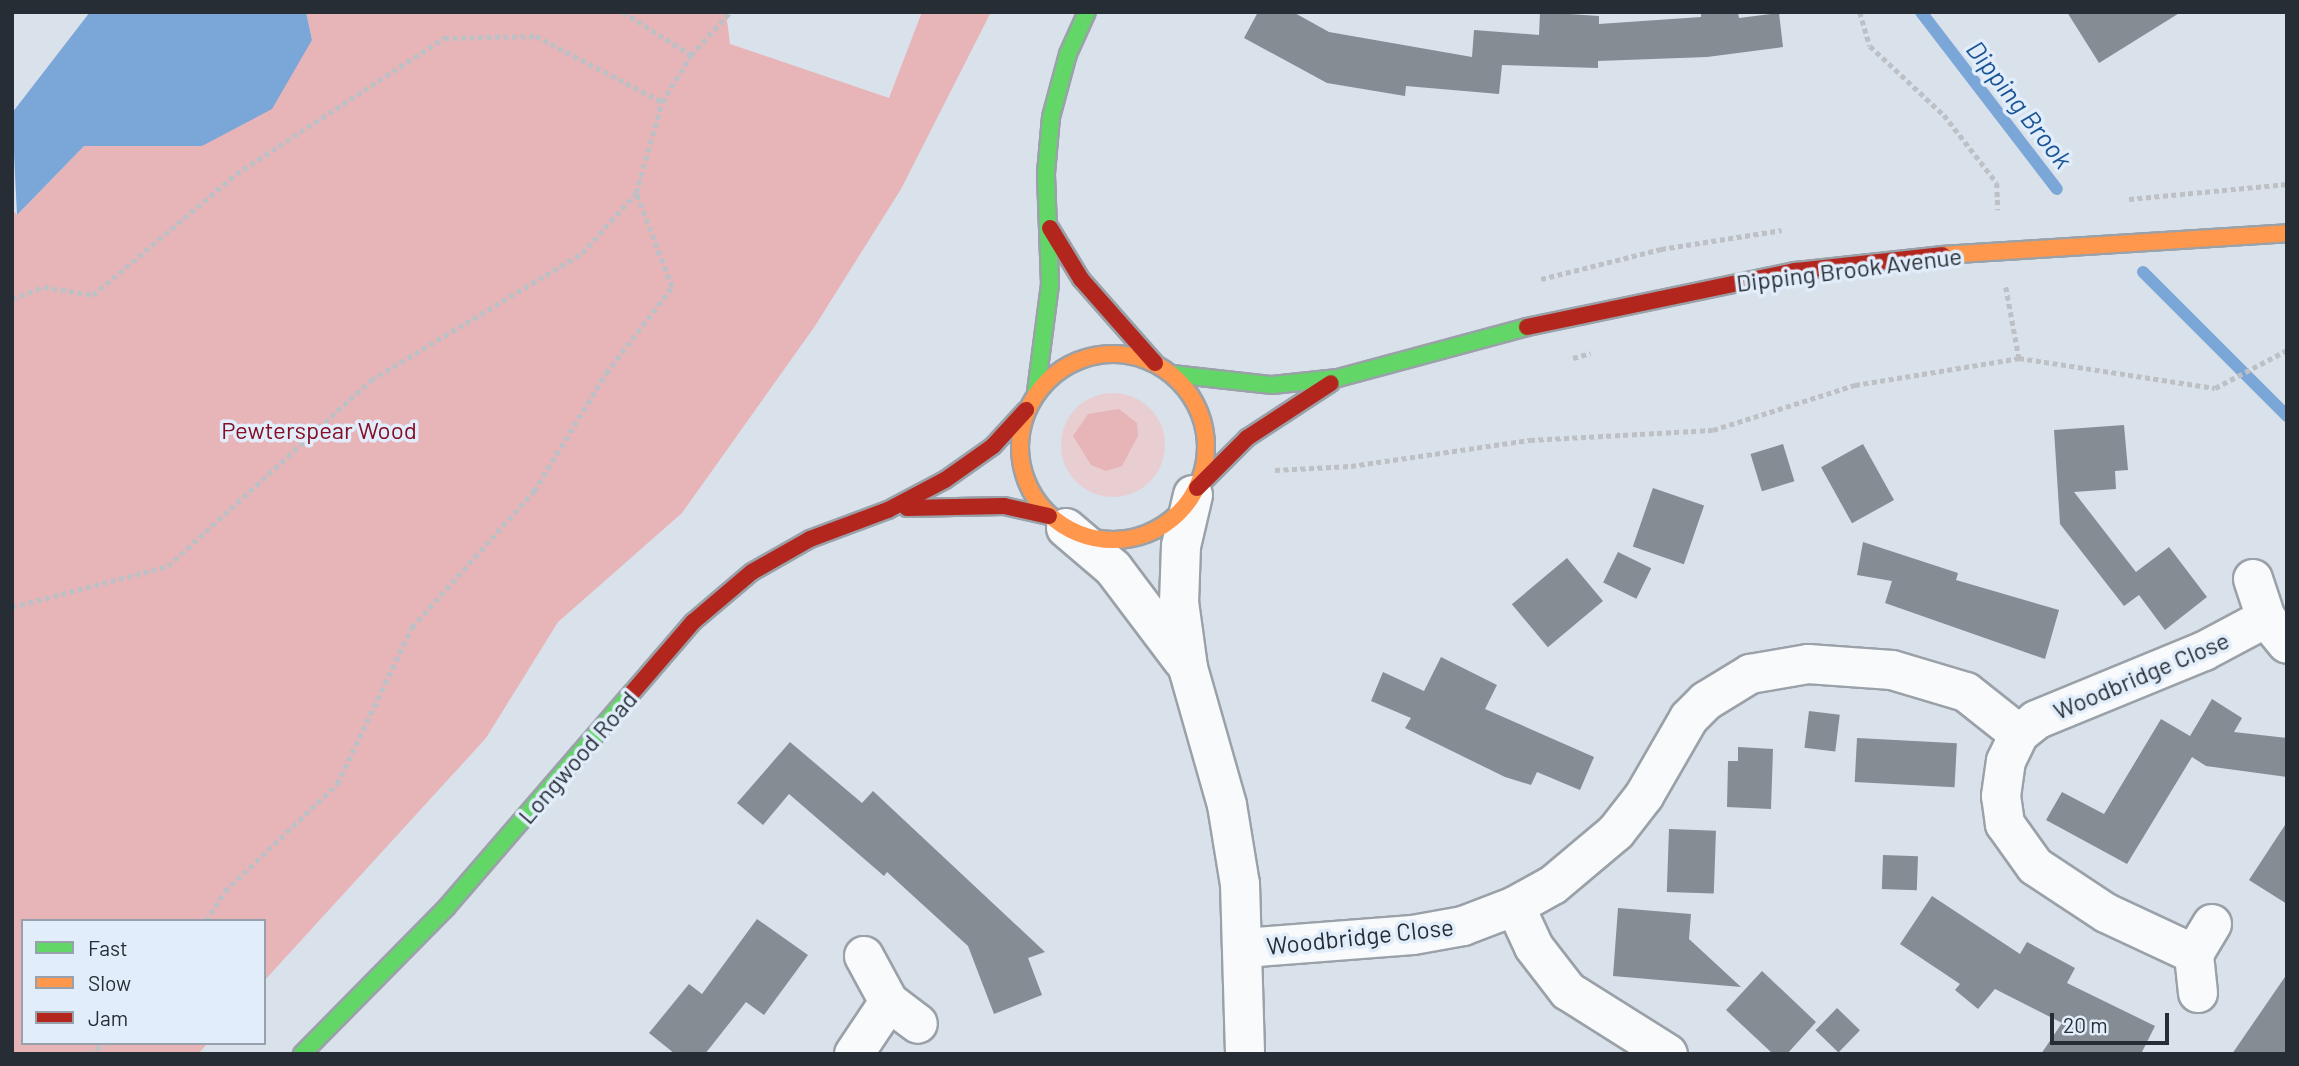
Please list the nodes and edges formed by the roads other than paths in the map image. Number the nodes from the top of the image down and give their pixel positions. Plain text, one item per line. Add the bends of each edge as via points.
1 (1087, 12) edge
2 (1049, 226) junction
3 (2287, 233) edge
4 (1155, 363) junction
5 (1172, 374) junction
6 (1338, 378) junction
7 (1036, 392) junction
8 (1026, 410) junction
9 (1195, 492) junction
10 (888, 510) junction
11 (1058, 522) junction
12 (2253, 579) dead end
13 (2276, 631) edge
14 (1188, 668) junction
15 (2019, 734) junction
16 (1515, 906) junction
17 (1244, 948) junction
18 (864, 956) dead end
19 (2198, 993) dead end
20 (302, 1054) edge
21 (854, 1054) edge
22 (1245, 1054) edge
23 (1668, 1054) edge

1 - 2 street via 1051,117
2 - 4 street via 1081,279
2 - 7 street via 1046,346
3 - 6 street, Dipping Brook Avenue via 2002,249 1795,271 1563,317
4 - 5 street
4 - 7 street via 1101,353 1074,361
5 - 6 street, Dipping Brook Avenue via 1272,385
5 - 9 street via 1187,390 1207,442
6 - 9 street, Dipping Brook Avenue via 1247,438
7 - 8 street
8 - 10 street, Longwood Road via 993,446
8 - 11 street via 1021,467 1031,494
9 - 11 street via 1177,515 1150,533 1118,541
9 - 14 street via 1180,575
10 - 11 street, Longwood Road via 949,503 1004,506
10 - 20 street, Longwood Road via 810,539 752,572 693,622 446,908
11 - 14 street via 1121,577
12 - 13 street, Woodbridge Close
13 - 15 street, Woodbridge Close via 2056,709
14 - 17 street via 1227,806
15 - 16 street, Woodbridge Close via 1966,692 1892,670 1808,664 1750,674 1706,701 1689,719 1644,796 1616,832 1553,885
15 - 19 street via 2006,761 2001,796 2017,847 2060,885 2106,913 2203,939
16 - 17 street, Woodbridge Close via 1463,926 1413,935
16 - 23 street via 1534,947 1568,991
17 - 22 street
18 - 21 street via 903,1013

